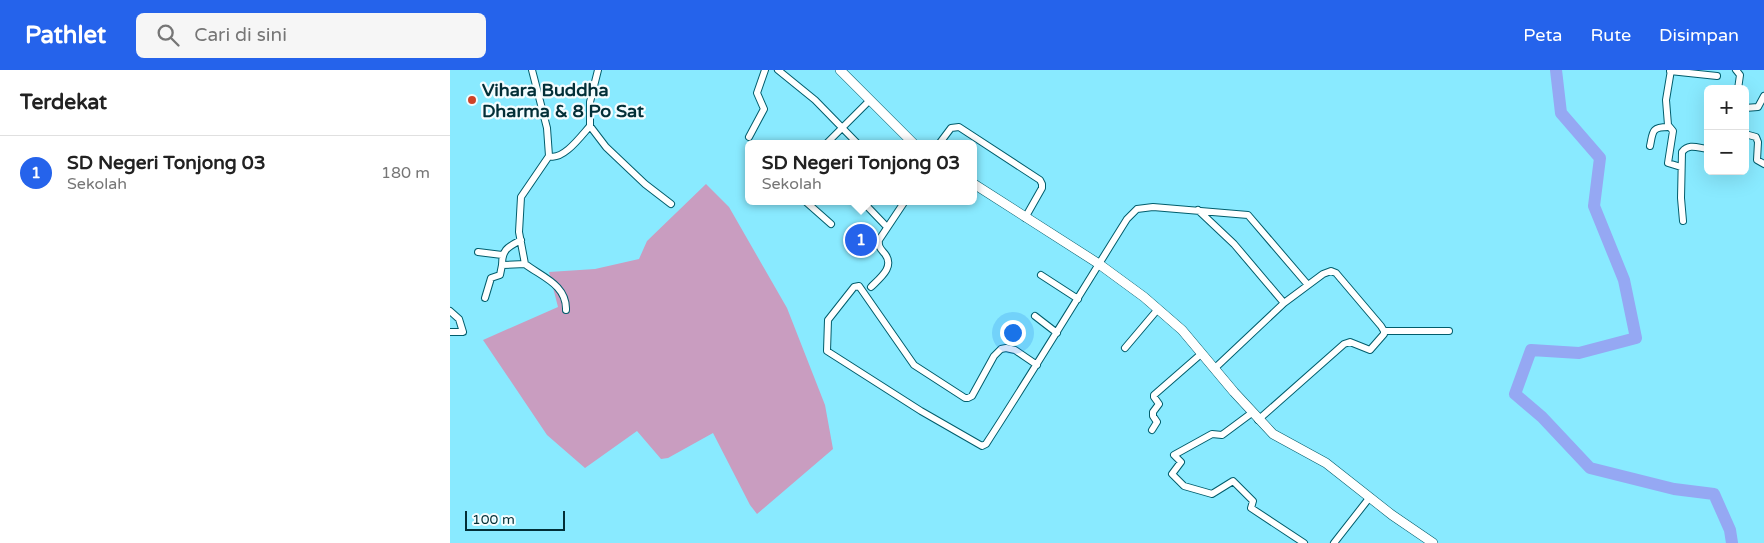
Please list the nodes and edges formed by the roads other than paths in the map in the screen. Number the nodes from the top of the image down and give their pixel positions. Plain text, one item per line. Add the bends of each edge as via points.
1 (532, 70) edge
2 (598, 70) edge
3 (765, 70) edge
4 (778, 70) edge
5 (840, 70) edge
6 (1671, 70) edge
7 (1736, 70) edge
8 (1717, 76) dead end
9 (1739, 85) edge
10 (1764, 96) edge
11 (870, 100) junction
12 (1749, 108) edge
13 (590, 126) junction
14 (842, 127) junction
15 (1668, 127) junction
16 (1749, 135) edge
17 (749, 138) dead end
18 (830, 140) edge
19 (854, 140) edge
20 (910, 140) edge
21 (942, 140) edge
22 (1650, 146) dead end
23 (1704, 148) edge
24 (549, 156) junction
25 (1764, 164) edge
26 (1681, 167) junction
27 (977, 186) edge
28 (671, 204) dead end
29 (810, 205) edge
30 (866, 205) edge
31 (902, 205) edge
32 (1198, 210) junction
33 (1024, 218) junction
34 (1682, 221) dead end
35 (831, 224) dead end
36 (887, 227) junction
37 (521, 240) junction
38 (478, 252) dead end
39 (502, 255) junction
40 (525, 264) junction
41 (1099, 264) junction
42 (502, 265) junction
43 (1041, 275) dead end
44 (1308, 285) junction
45 (871, 287) dead end
46 (485, 298) dead end
47 (1078, 299) junction
48 (1284, 303) junction
49 (1158, 309) junction
50 (566, 310) dead end
51 (450, 312) edge
52 (1035, 316) dead end
53 (1384, 331) junction
54 (1449, 331) dead end
55 (450, 332) edge
56 (1058, 333) junction
57 (1125, 348) dead end
58 (1201, 354) junction
59 (1037, 365) junction
60 (1214, 369) junction
61 (1256, 416) junction
62 (1152, 430) dead end
63 (1370, 497) junction
64 (1304, 543) edge
65 (1334, 543) edge
66 (1433, 543) edge

1 - 24 street via 547,128
2 - 13 street via 590,102
3 - 17 street via 757,93 764,109
4 - 14 street
5 - 11 street
6 - 8 street
6 - 15 street via 1666,100
7 - 9 street via 1740,75
10 - 12 street via 1758,107
11 - 14 street
11 - 20 street
13 - 24 street via 562,154
13 - 28 street via 645,184
14 - 18 street
14 - 19 street
15 - 22 street via 1655,129
15 - 26 street via 1673,131 1668,163
16 - 25 street via 1756,137 1757,160
21 - 33 street via 951,128 959,127 1040,180 1042,188
23 - 26 street via 1685,148
24 - 37 street via 521,197
26 - 34 street
27 - 33 street
29 - 35 street
30 - 36 street
31 - 36 street
32 - 41 street via 1137,209 1127,219
32 - 44 street via 1248,214
32 - 48 street via 1234,244
33 - 41 street
36 - 45 street via 878,244 889,259 889,266
37 - 39 street
37 - 40 street
38 - 39 street
39 - 42 street
40 - 42 street
40 - 50 street via 557,286 565,297
41 - 47 street
41 - 49 street
42 - 46 street via 500,275 491,278
43 - 47 street
44 - 48 street
44 - 53 street via 1328,272 1334,272
47 - 56 street
48 - 60 street
49 - 57 street
49 - 58 street via 1182,330
51 - 55 street via 459,319 463,332
52 - 56 street
53 - 54 street
53 - 61 street via 1370,350 1350,342 1344,344
56 - 59 street
58 - 60 street
58 - 62 street via 1154,395 1159,404 1153,412 1157,422
59 - 59 street via 986,444 981,446 827,351 828,320 854,287 859,286 914,365 965,398 972,396 1000,349 1015,350
60 - 61 street
61 - 63 street via 1274,434 1326,464
61 - 64 street via 1222,435 1212,434 1174,455 1181,462 1172,474 1184,486 1212,494 1233,481 1252,501 1251,508
63 - 65 street
63 - 66 street

